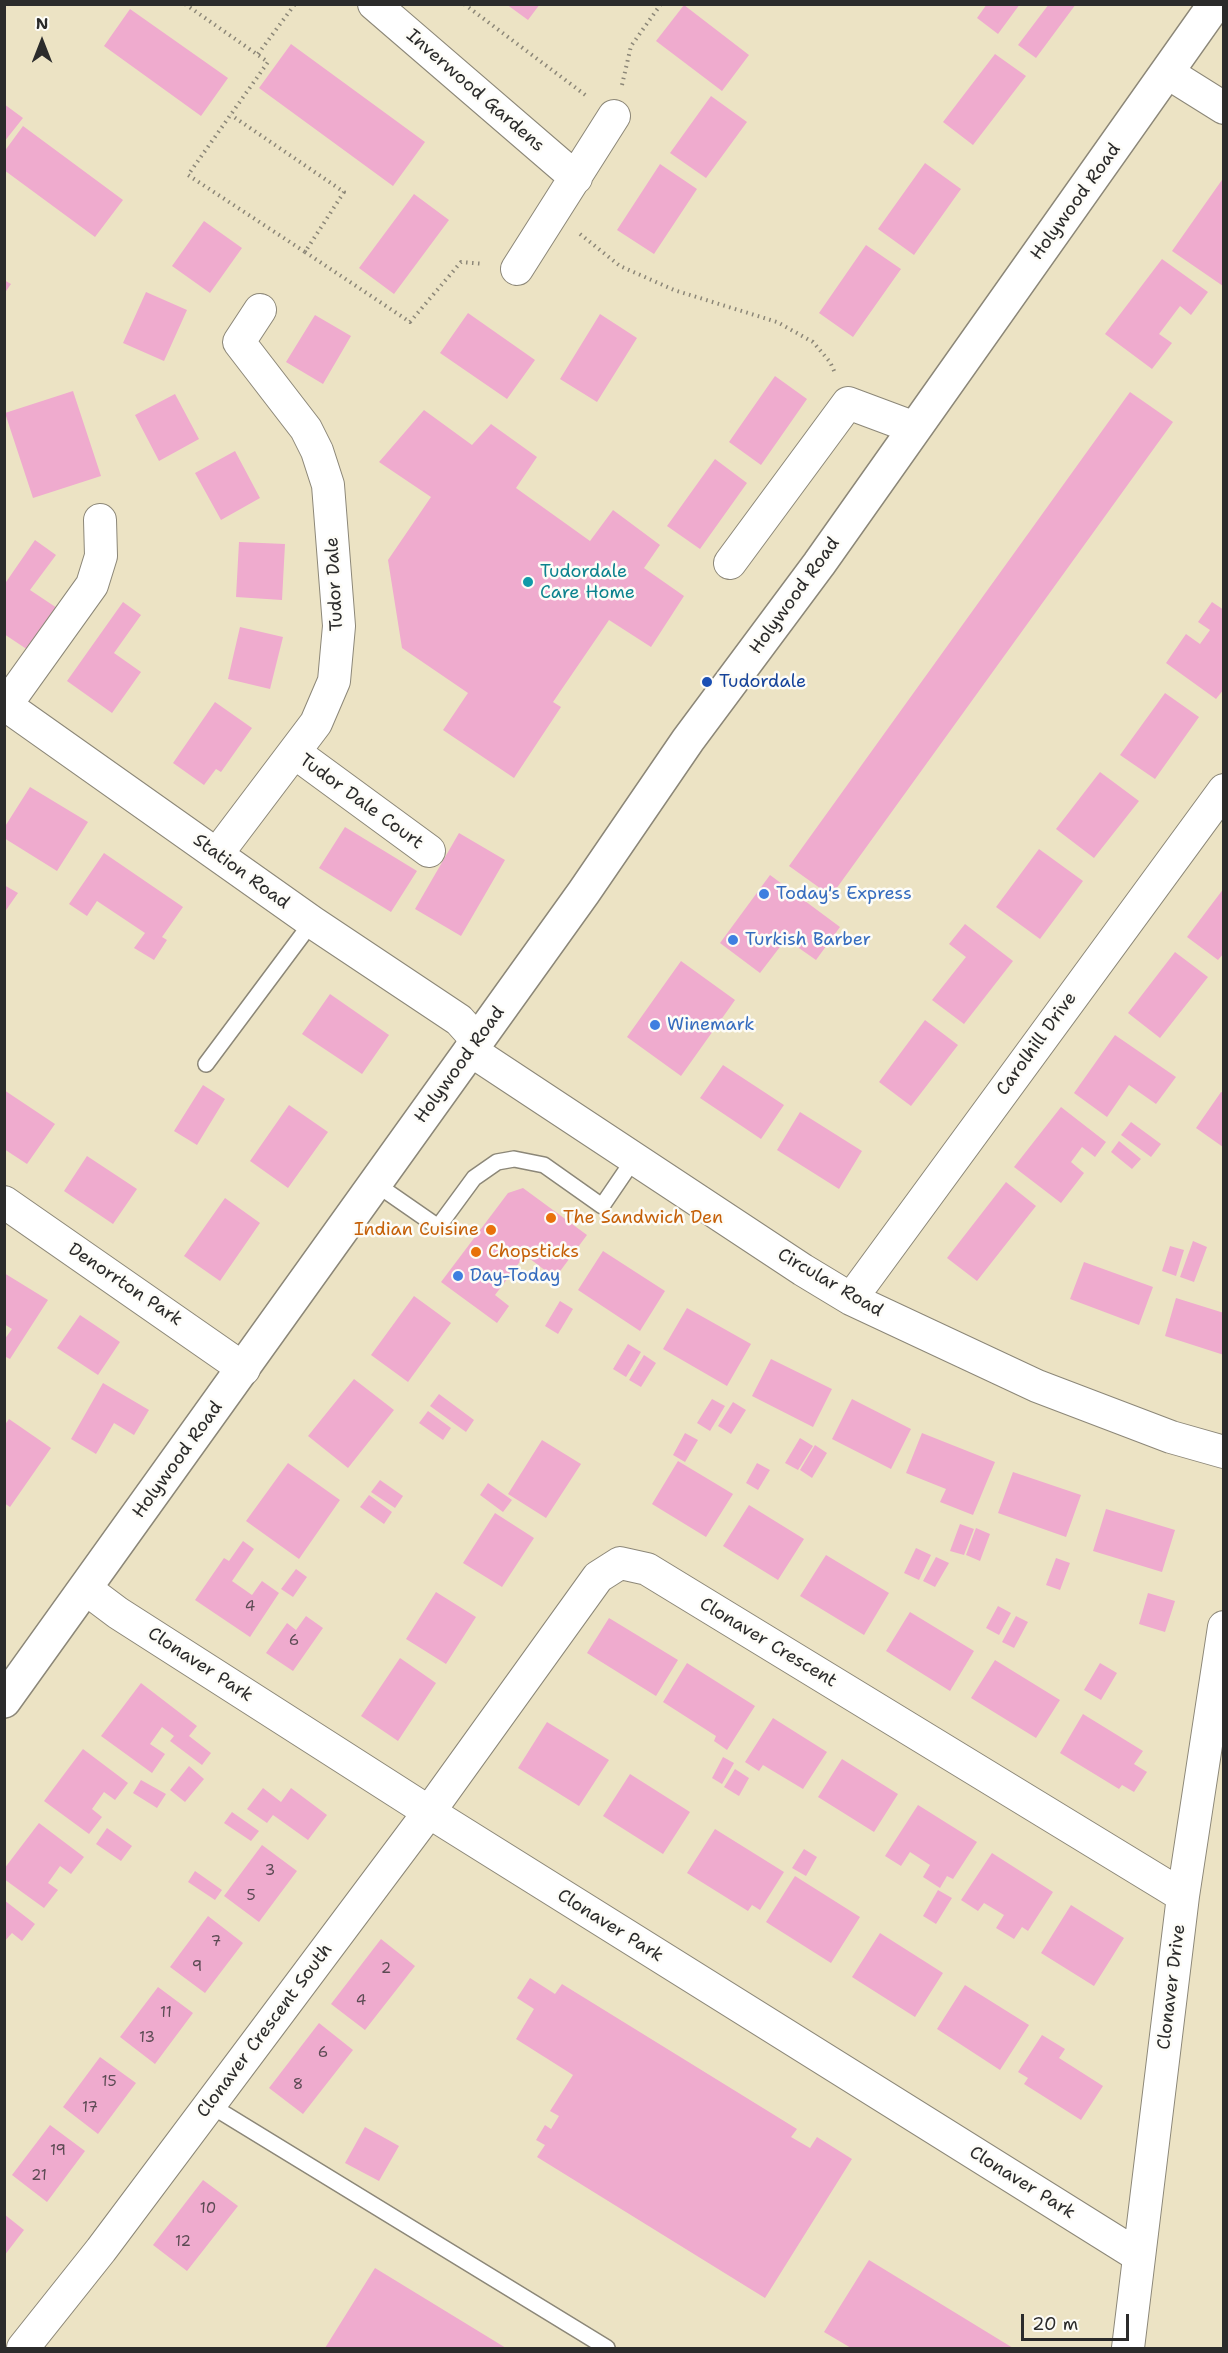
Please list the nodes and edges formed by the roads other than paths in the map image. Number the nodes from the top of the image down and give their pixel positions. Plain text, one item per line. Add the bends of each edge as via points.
1 (374, 4) edge
2 (1215, 4) edge
3 (1168, 73) junction
4 (1224, 108) edge
5 (614, 116) road end
6 (576, 178) junction
7 (517, 269) road end
8 (260, 310) dead end
9 (915, 428) junction
10 (100, 520) dead end
11 (730, 563) dead end
12 (8, 712) edge
13 (294, 752) junction
14 (1224, 790) edge
15 (429, 851) dead end
16 (217, 854) junction
17 (312, 922) junction
18 (474, 1045) junction
19 (206, 1064) dead end
20 (634, 1159) junction
21 (376, 1184) junction
22 (4, 1202) edge
23 (850, 1299) junction
24 (244, 1369) junction
25 (1224, 1452) edge
26 (86, 1589) junction
27 (1224, 1628) edge
28 (4, 1701) edge
29 (429, 1812) junction
30 (1183, 1896) junction
31 (210, 2105) junction
32 (1139, 2256) junction
33 (23, 2349) edge
34 (607, 2349) edge
35 (1128, 2349) edge

1 - 6 street, Inverwood Gardens
2 - 3 main road, Holywood Road
3 - 4 street
3 - 9 main road, Holywood Road
5 - 6 street
6 - 7 street
8 - 13 street, Tudor Dale via 239,342 306,429 317,451 328,485 335,559 339,626 334,681 316,723
9 - 11 street via 848,403
9 - 18 main road, Holywood Road via 688,740
10 - 12 street via 101,556 92,585
12 - 16 street, Station Road
13 - 15 street, Tudor Dale Court
13 - 16 street, Tudor Dale
14 - 23 street, Carolhill Drive
16 - 17 street, Station Road
17 - 18 street, Station Road via 459,1020
17 - 19 lane
18 - 20 street, Circular Road
18 - 21 main road, Holywood Road
20 - 21 lane via 602,1206 544,1165 514,1159 497,1162 474,1178 438,1227
20 - 23 street, Circular Road
21 - 24 main road, Holywood Road
22 - 24 street, Denorrton Park
23 - 25 street, Circular Road via 1037,1386 1171,1437
24 - 26 main road, Holywood Road
26 - 28 main road, Holywood Road
26 - 29 street, Clonaver Park
27 - 30 street, Clonaver Drive
29 - 30 street, Clonaver Crescent via 598,1577 620,1563 647,1569
29 - 31 street, Clonaver Crescent South
29 - 32 street, Clonaver Park
30 - 32 street, Clonaver Drive
31 - 33 street, Clonaver Crescent South
31 - 34 lane
32 - 35 street, Clonaver Drive

